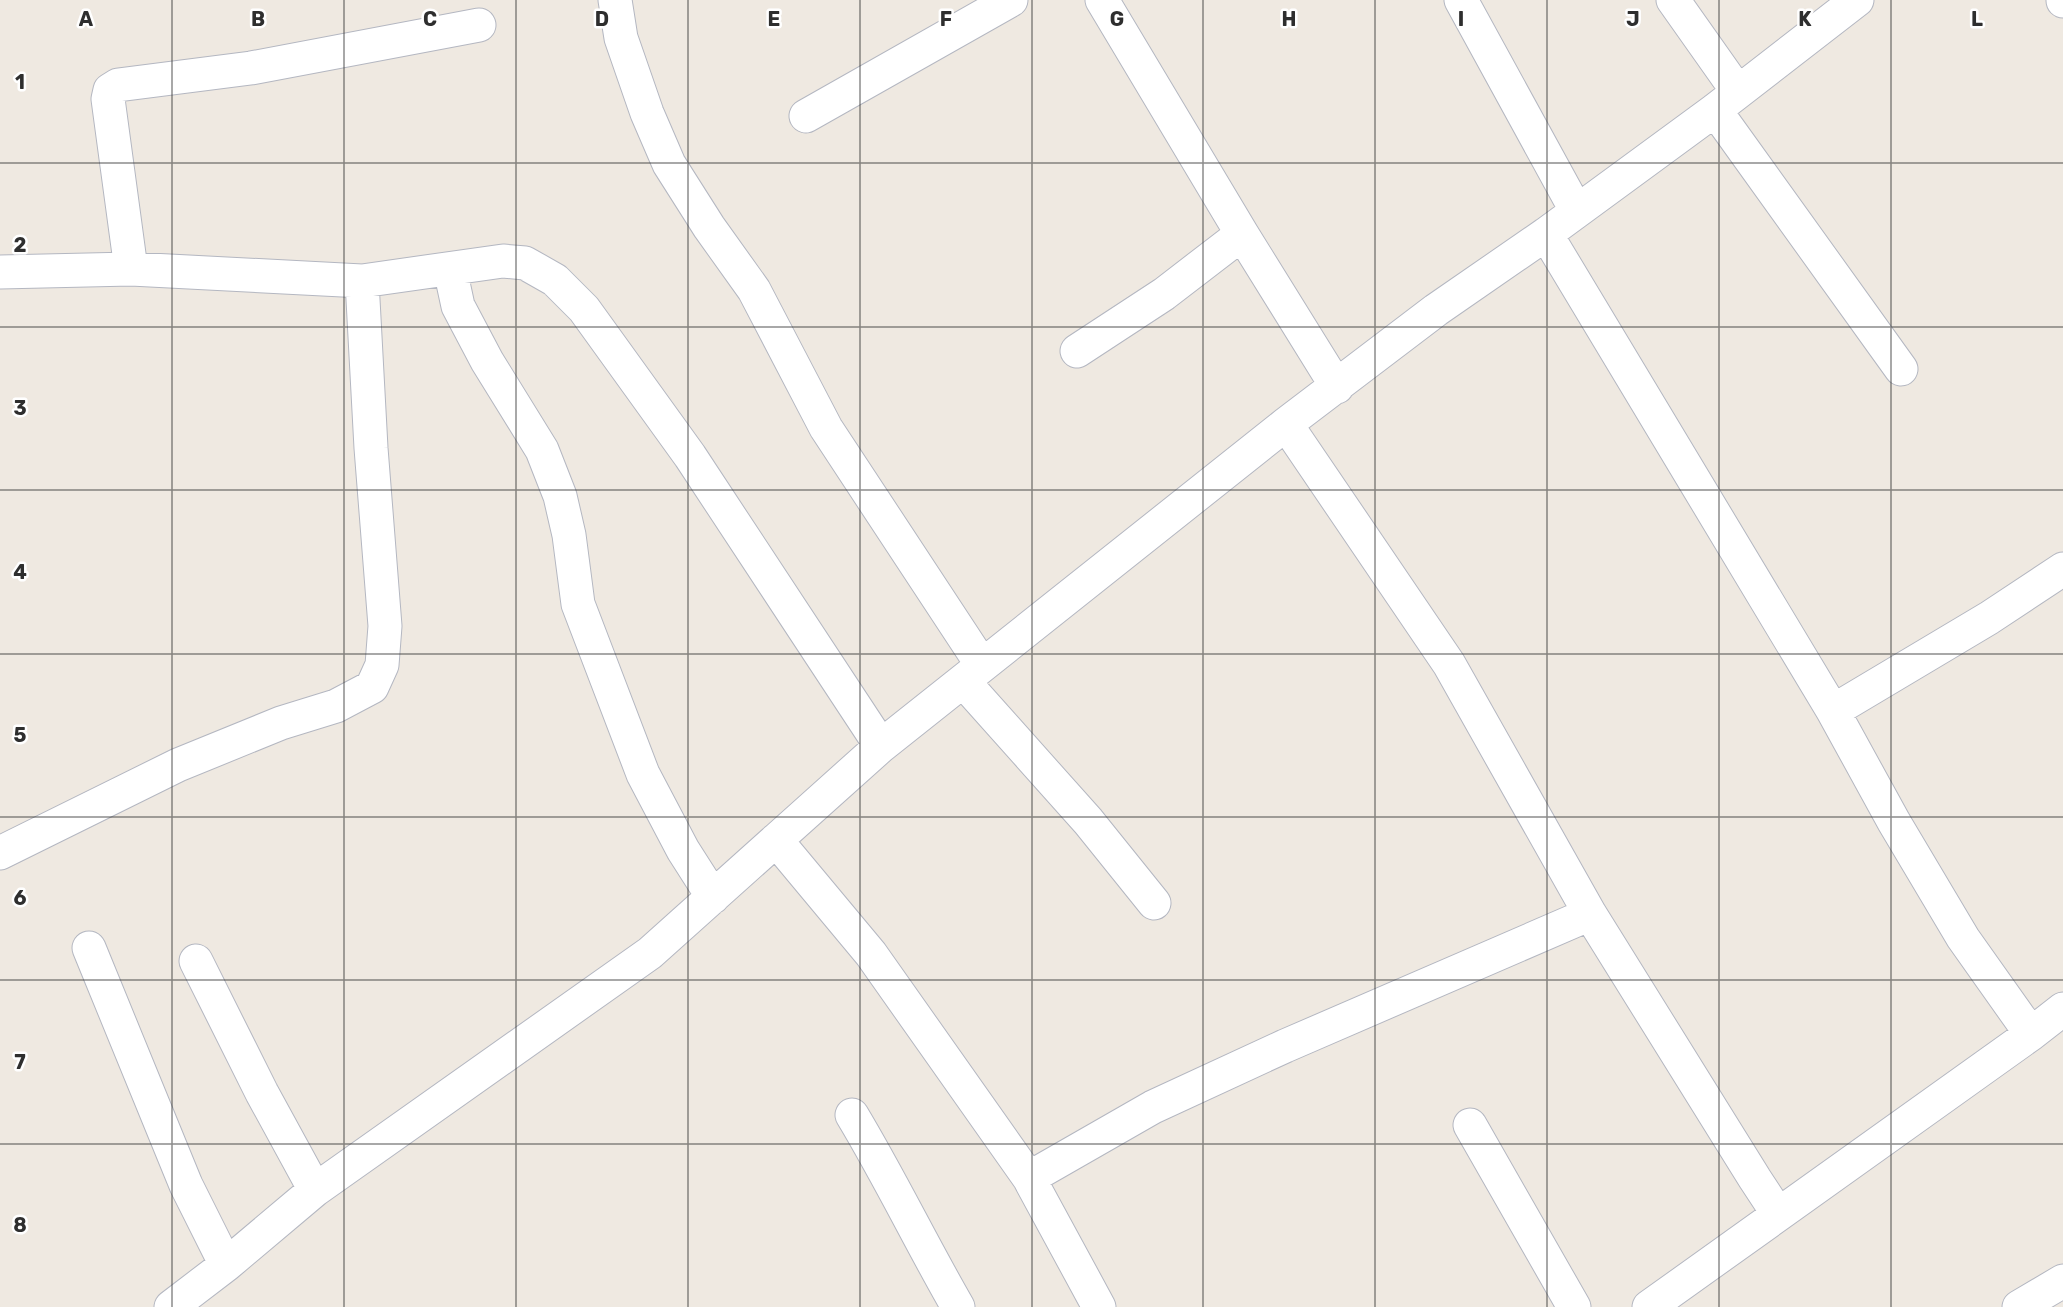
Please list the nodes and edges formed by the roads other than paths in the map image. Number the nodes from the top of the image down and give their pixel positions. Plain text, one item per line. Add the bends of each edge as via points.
1 (615, 0) edge
2 (1011, 0) edge
3 (1102, 0) edge
4 (1461, 0) edge
5 (1673, 0) edge
6 (1857, 0) edge
7 (478, 25) dead end
8 (1726, 101) junction
9 (806, 116) dead end
10 (1576, 210) junction
11 (1242, 234) junction
12 (1546, 234) junction
13 (131, 269) junction
14 (450, 269) junction
15 (0, 272) edge
16 (362, 281) junction
17 (1077, 351) dead end
18 (1901, 369) dead end
19 (1337, 387) junction
20 (1286, 424) junction
21 (2063, 569) edge
22 (973, 673) junction
23 (1833, 711) junction
24 (881, 746) junction
25 (776, 840) junction
26 (0, 853) edge
27 (713, 897) junction
28 (1155, 903) dead end
29 (1590, 914) junction
30 (89, 948) dead end
31 (196, 961) dead end
32 (2063, 1009) edge
33 (2031, 1034) junction
34 (852, 1115) dead end
35 (1470, 1125) dead end
36 (1029, 1179) junction
37 (315, 1190) junction
38 (1778, 1214) junction
39 (226, 1265) junction
40 (2063, 1281) edge
41 (171, 1307) edge
42 (958, 1307) edge
43 (1099, 1307) edge
44 (1574, 1307) edge
45 (1649, 1307) edge
46 (2019, 1307) edge

1 - 22 street via 621,38 669,164 754,290 826,428
2 - 9 street
3 - 11 street
4 - 10 street
5 - 8 street
6 - 8 street
7 - 13 street via 250,68 118,85 110,90 108,99
8 - 10 street
8 - 18 street
10 - 12 street
11 - 17 street via 1164,294
11 - 19 street
12 - 19 street via 1436,310
12 - 23 street
13 - 15 street
13 - 16 street
14 - 16 street
14 - 24 street via 503,261 525,263 555,280 584,309 690,456
14 - 27 street via 458,306 542,450 560,496 578,604 643,774
16 - 26 street via 385,626 382,665 372,687 336,706 281,723 178,765
19 - 20 street
20 - 22 street
20 - 29 street via 1449,664
21 - 23 street
22 - 24 street
22 - 28 street
23 - 33 street via 1963,938
24 - 25 street
25 - 27 street
25 - 36 street via 871,954
27 - 37 street via 650,953
29 - 36 street via 1153,1107
29 - 38 street
30 - 39 street via 186,1185
31 - 37 street
32 - 33 street
33 - 38 street
34 - 42 street
35 - 44 street
36 - 43 street
37 - 39 street
38 - 45 street
39 - 41 street
40 - 46 street

